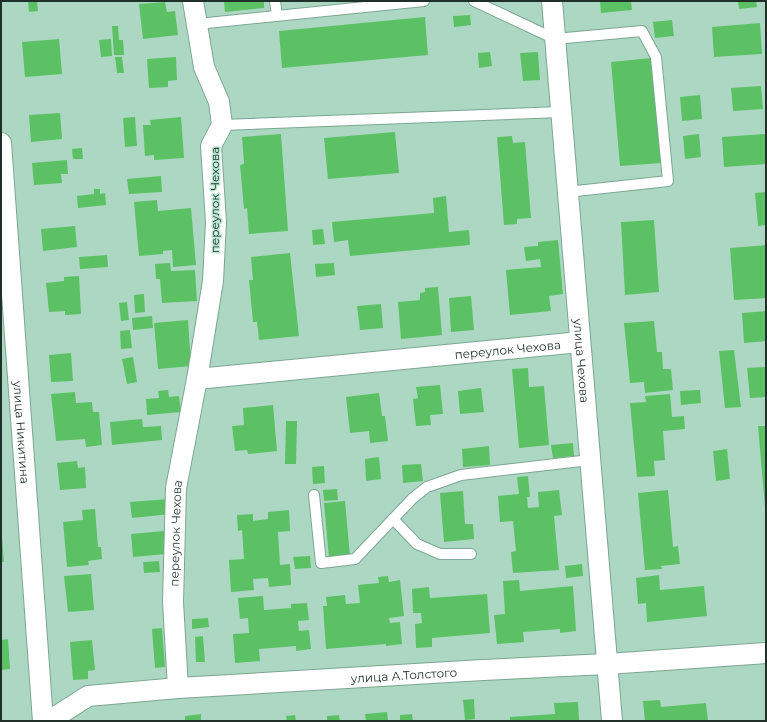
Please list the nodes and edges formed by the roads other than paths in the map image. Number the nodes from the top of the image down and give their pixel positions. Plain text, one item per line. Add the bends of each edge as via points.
1 (193, 1) edge
2 (275, 1) edge
3 (424, 1) edge
4 (474, 1) edge
5 (552, 1) edge
6 (276, 16) junction
7 (197, 24) junction
8 (555, 39) junction
9 (561, 112) junction
10 (222, 125) junction
11 (1, 143) edge
12 (567, 192) junction
13 (580, 342) junction
14 (197, 379) junction
15 (590, 460) junction
16 (314, 495) dead end
17 (393, 519) junction
18 (471, 554) dead end
19 (766, 653) edge
20 (607, 664) junction
21 (178, 688) junction
22 (43, 721) edge
23 (50, 721) edge
24 (612, 721) edge

1 - 7 street
2 - 6 lane
3 - 6 lane
4 - 8 lane
5 - 8 street, улица Чехова
6 - 7 lane
7 - 10 street via 204,66 219,102
8 - 9 street, улица Чехова
8 - 12 lane via 642,31 656,56 668,181
9 - 10 lane
9 - 12 street, улица Чехова
10 - 14 street, переулок Чехова via 211,146 216,222 213,281
11 - 22 street, улица Никитина
12 - 13 street, улица Чехова
13 - 14 street, переулок Чехова
13 - 15 street, улица Чехова
14 - 21 street, переулок Чехова via 176,488 173,602
15 - 17 lane via 461,475 427,487
15 - 20 street, улица Чехова
16 - 17 lane via 321,563 355,559
17 - 18 lane via 417,544 440,554
19 - 20 street, улица А.Толстого
20 - 21 street, улица А.Толстого
20 - 24 street, улица Чехова
21 - 23 street, улица А.Толстого via 88,696

